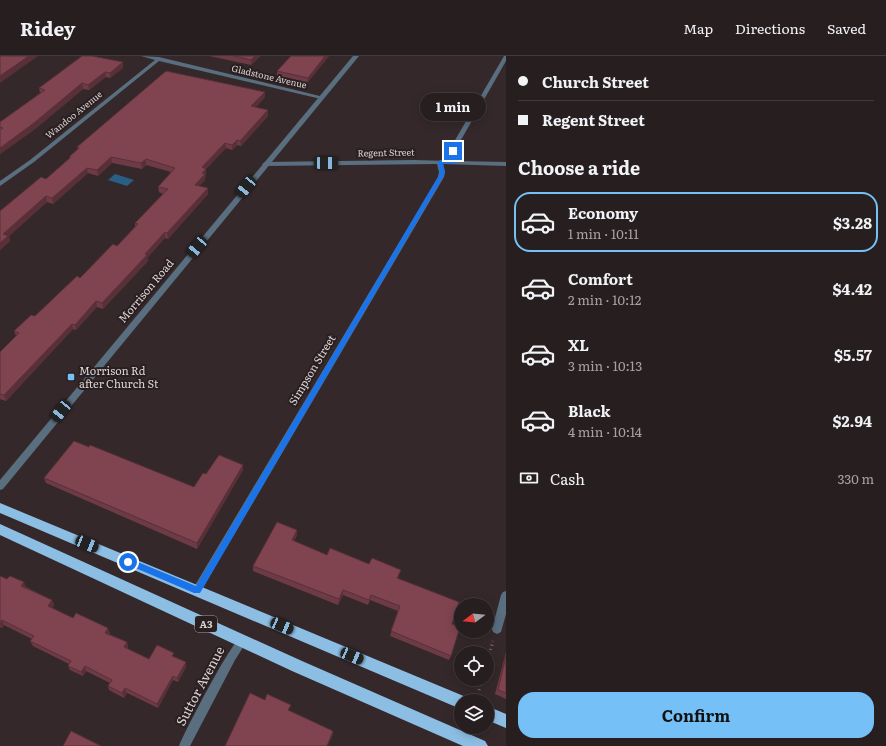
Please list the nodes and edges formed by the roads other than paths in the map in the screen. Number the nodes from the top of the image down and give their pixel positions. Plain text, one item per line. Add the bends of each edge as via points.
1 (144, 56) edge
2 (356, 56) edge
3 (506, 57) edge
4 (158, 59) junction
5 (321, 97) junction
6 (440, 162) junction
7 (454, 162) junction
8 (265, 164) junction
9 (506, 164) edge
10 (0, 184) edge
11 (0, 486) edge
12 (0, 508) edge
13 (0, 529) edge
14 (197, 590) junction
15 (506, 595) edge
16 (497, 628) road end
17 (242, 641) junction
18 (454, 699) edge
19 (494, 716) edge
20 (506, 721) edge
21 (184, 746) edge
22 (480, 746) edge

1 - 4 street, Gladstone Avenue
2 - 5 street, Morrison Road
3 - 7 street via 454,147
4 - 5 street, Gladstone Avenue
4 - 10 street, Wandoo Avenue
5 - 8 street, Morrison Road
6 - 7 street, Regent Street
6 - 8 street, Regent Street
6 - 14 street, Simpson Street via 441,177
7 - 9 street, Regent Street
8 - 11 street, Morrison Road
12 - 14 highway, A3
13 - 17 highway, A3
14 - 18 highway, A3
15 - 16 street
17 - 21 street, Suttor Avenue
17 - 22 highway, A3
19 - 20 highway

